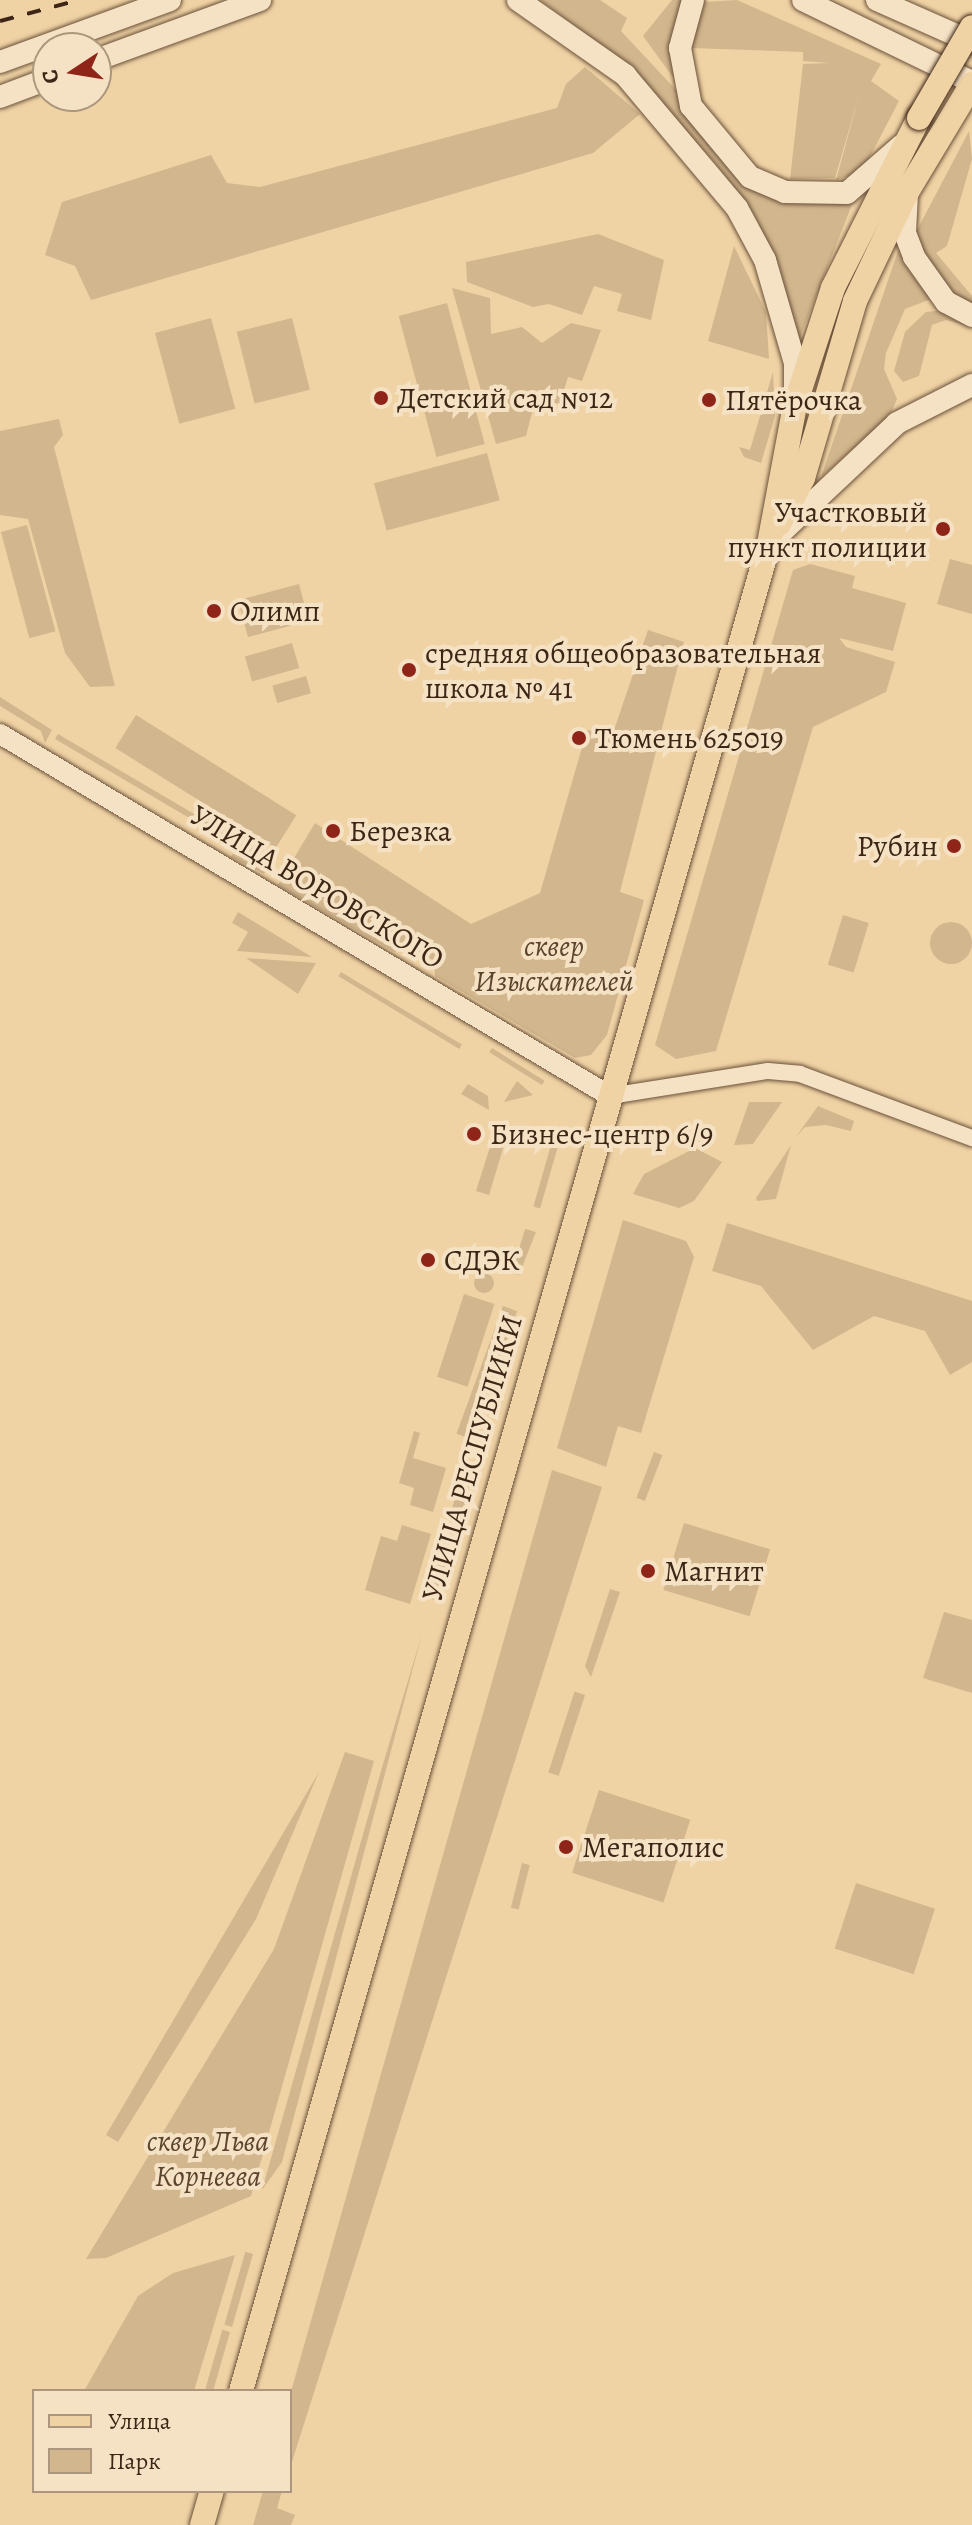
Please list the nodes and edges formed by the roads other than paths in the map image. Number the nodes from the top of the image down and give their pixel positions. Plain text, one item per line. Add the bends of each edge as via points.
1 (170, 0) edge
2 (260, 0) edge
3 (518, 0) edge
4 (693, 0) edge
5 (803, 0) edge
6 (877, 0) edge
7 (898, 5) edge
8 (972, 27) edge
9 (972, 42) edge
10 (112, 54) edge
11 (0, 62) edge
12 (965, 80) edge
13 (32, 85) edge
14 (0, 97) edge
15 (902, 145) junction
16 (907, 192) junction
17 (972, 316) edge
18 (972, 385) edge
19 (795, 405) junction
20 (769, 544) junction
21 (0, 734) edge
22 (610, 1096) junction
23 (972, 1138) edge
24 (242, 2389) edge
25 (211, 2493) edge
26 (202, 2525) edge

1 - 11 main road
2 - 10 main road
3 - 19 main road via 576,34 625,75 737,208 765,260 784,323
4 - 15 main road via 680,48 691,106 750,177 785,192 847,193
5 - 12 main road
6 - 7 main road
7 - 9 main road
8 - 15 main road, УЛИЦА РЕСПУБЛИКИ, bridge
12 - 16 main road, УЛИЦА РЕСПУБЛИКИ via 944,131
13 - 14 main road
15 - 19 main road, УЛИЦА РЕСПУБЛИКИ via 833,288
16 - 17 main road via 905,233 914,257 946,302
16 - 20 main road, УЛИЦА РЕСПУБЛИКИ via 855,301 803,478
18 - 20 main road via 897,423
19 - 20 main road, УЛИЦА РЕСПУБЛИКИ
20 - 22 main road, УЛИЦА РЕСПУБЛИКИ
21 - 22 street, УЛИЦА ВОРОВСКОГО
22 - 23 street via 768,1071 800,1074
22 - 24 main road, УЛИЦА РЕСПУБЛИКИ
25 - 26 main road

